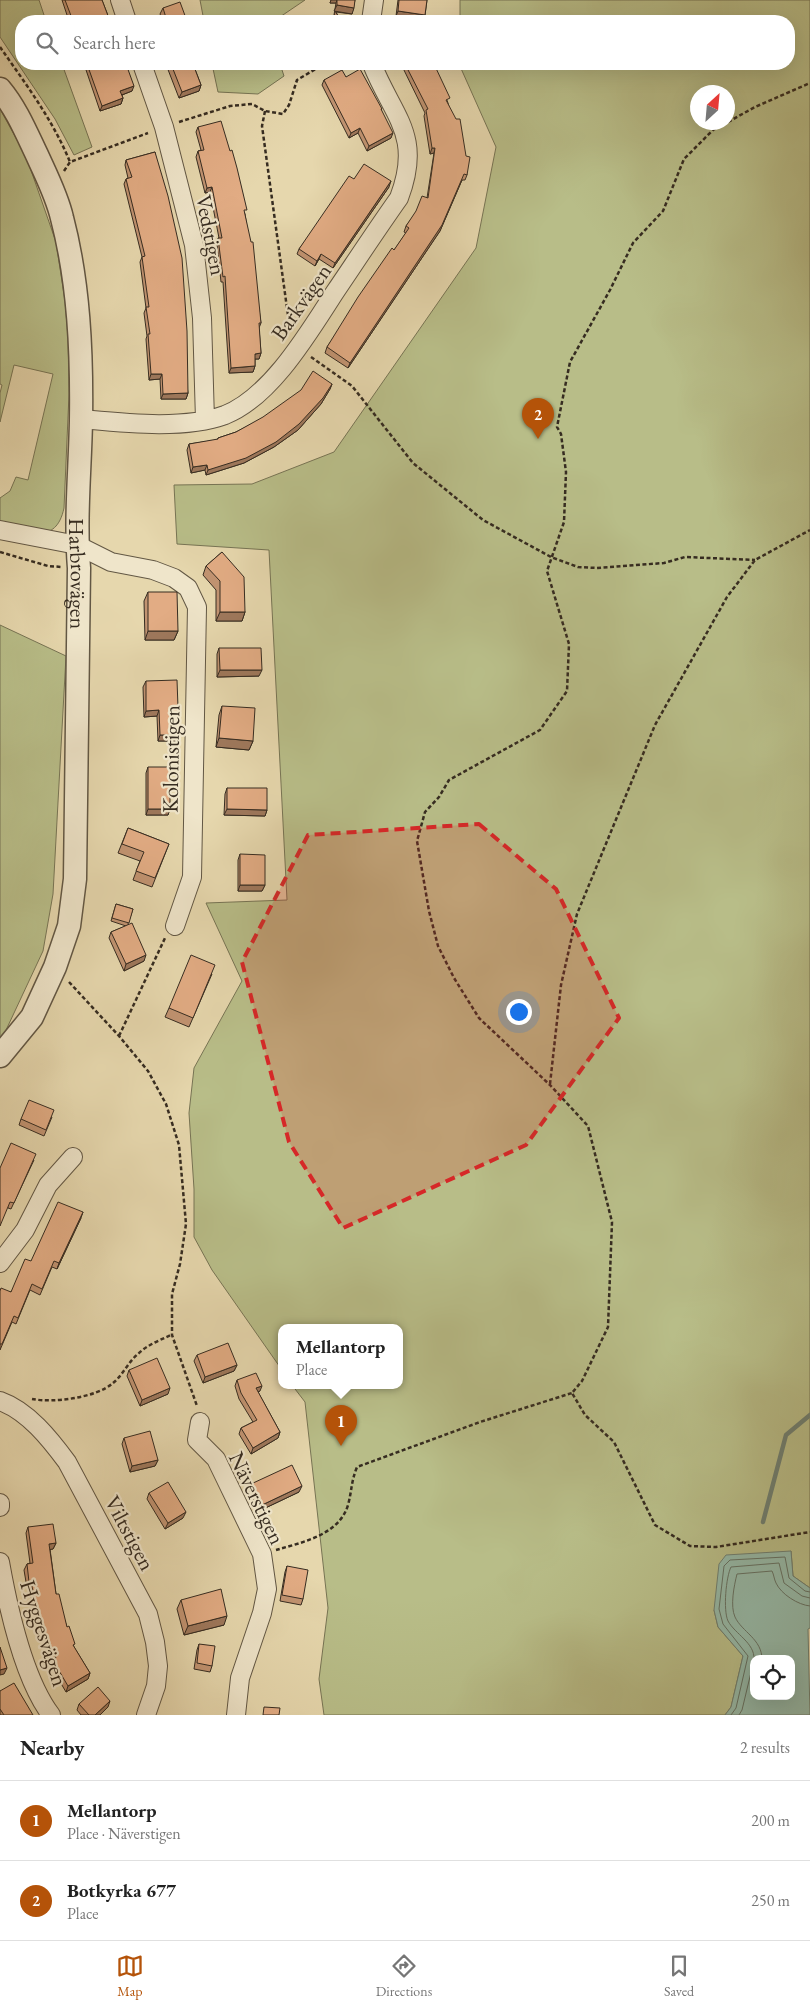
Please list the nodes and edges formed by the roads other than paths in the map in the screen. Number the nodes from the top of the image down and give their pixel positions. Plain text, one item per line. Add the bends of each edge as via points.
1 (120, 0) edge
2 (374, 0) edge
3 (125, 15) edge
4 (372, 15) edge
5 (144, 70) edge
6 (375, 70) edge
7 (0, 89) edge
8 (81, 419) junction
9 (205, 420) junction
10 (0, 530) edge
11 (77, 545) junction
12 (175, 926) road end
13 (0, 1056) edge
14 (73, 1157) dead end
15 (0, 1263) edge
16 (0, 1401) edge
17 (200, 1422) road end
18 (0, 1562) edge
19 (51, 1715) edge
20 (146, 1715) edge
21 (236, 1715) edge

1 - 3 street
2 - 4 street
5 - 9 street, Vedstigen via 164,127 194,245 202,318
6 - 9 street, Barkvägen via 403,125 409,153 399,198 298,348 270,382 225,415
7 - 8 street, Harbrovägen via 24,127 62,216 74,272
8 - 9 street, Barkvägen via 144,424
8 - 11 street, Harbrovägen
10 - 11 street, Kolonistigen
11 - 12 street, Kolonistigen via 111,562 174,578 188,588 197,607 192,877
11 - 13 street, Harbrovägen via 75,879 69,926 32,1017
14 - 15 street via 48,1185 25,1230
16 - 20 street, Viltstigen via 32,1422 67,1462 148,1614 158,1666 156,1686
17 - 21 street, Näverstigen via 197,1440 216,1459 262,1554 267,1589 240,1678
18 - 19 street, Hyggesvägen via 30,1673

